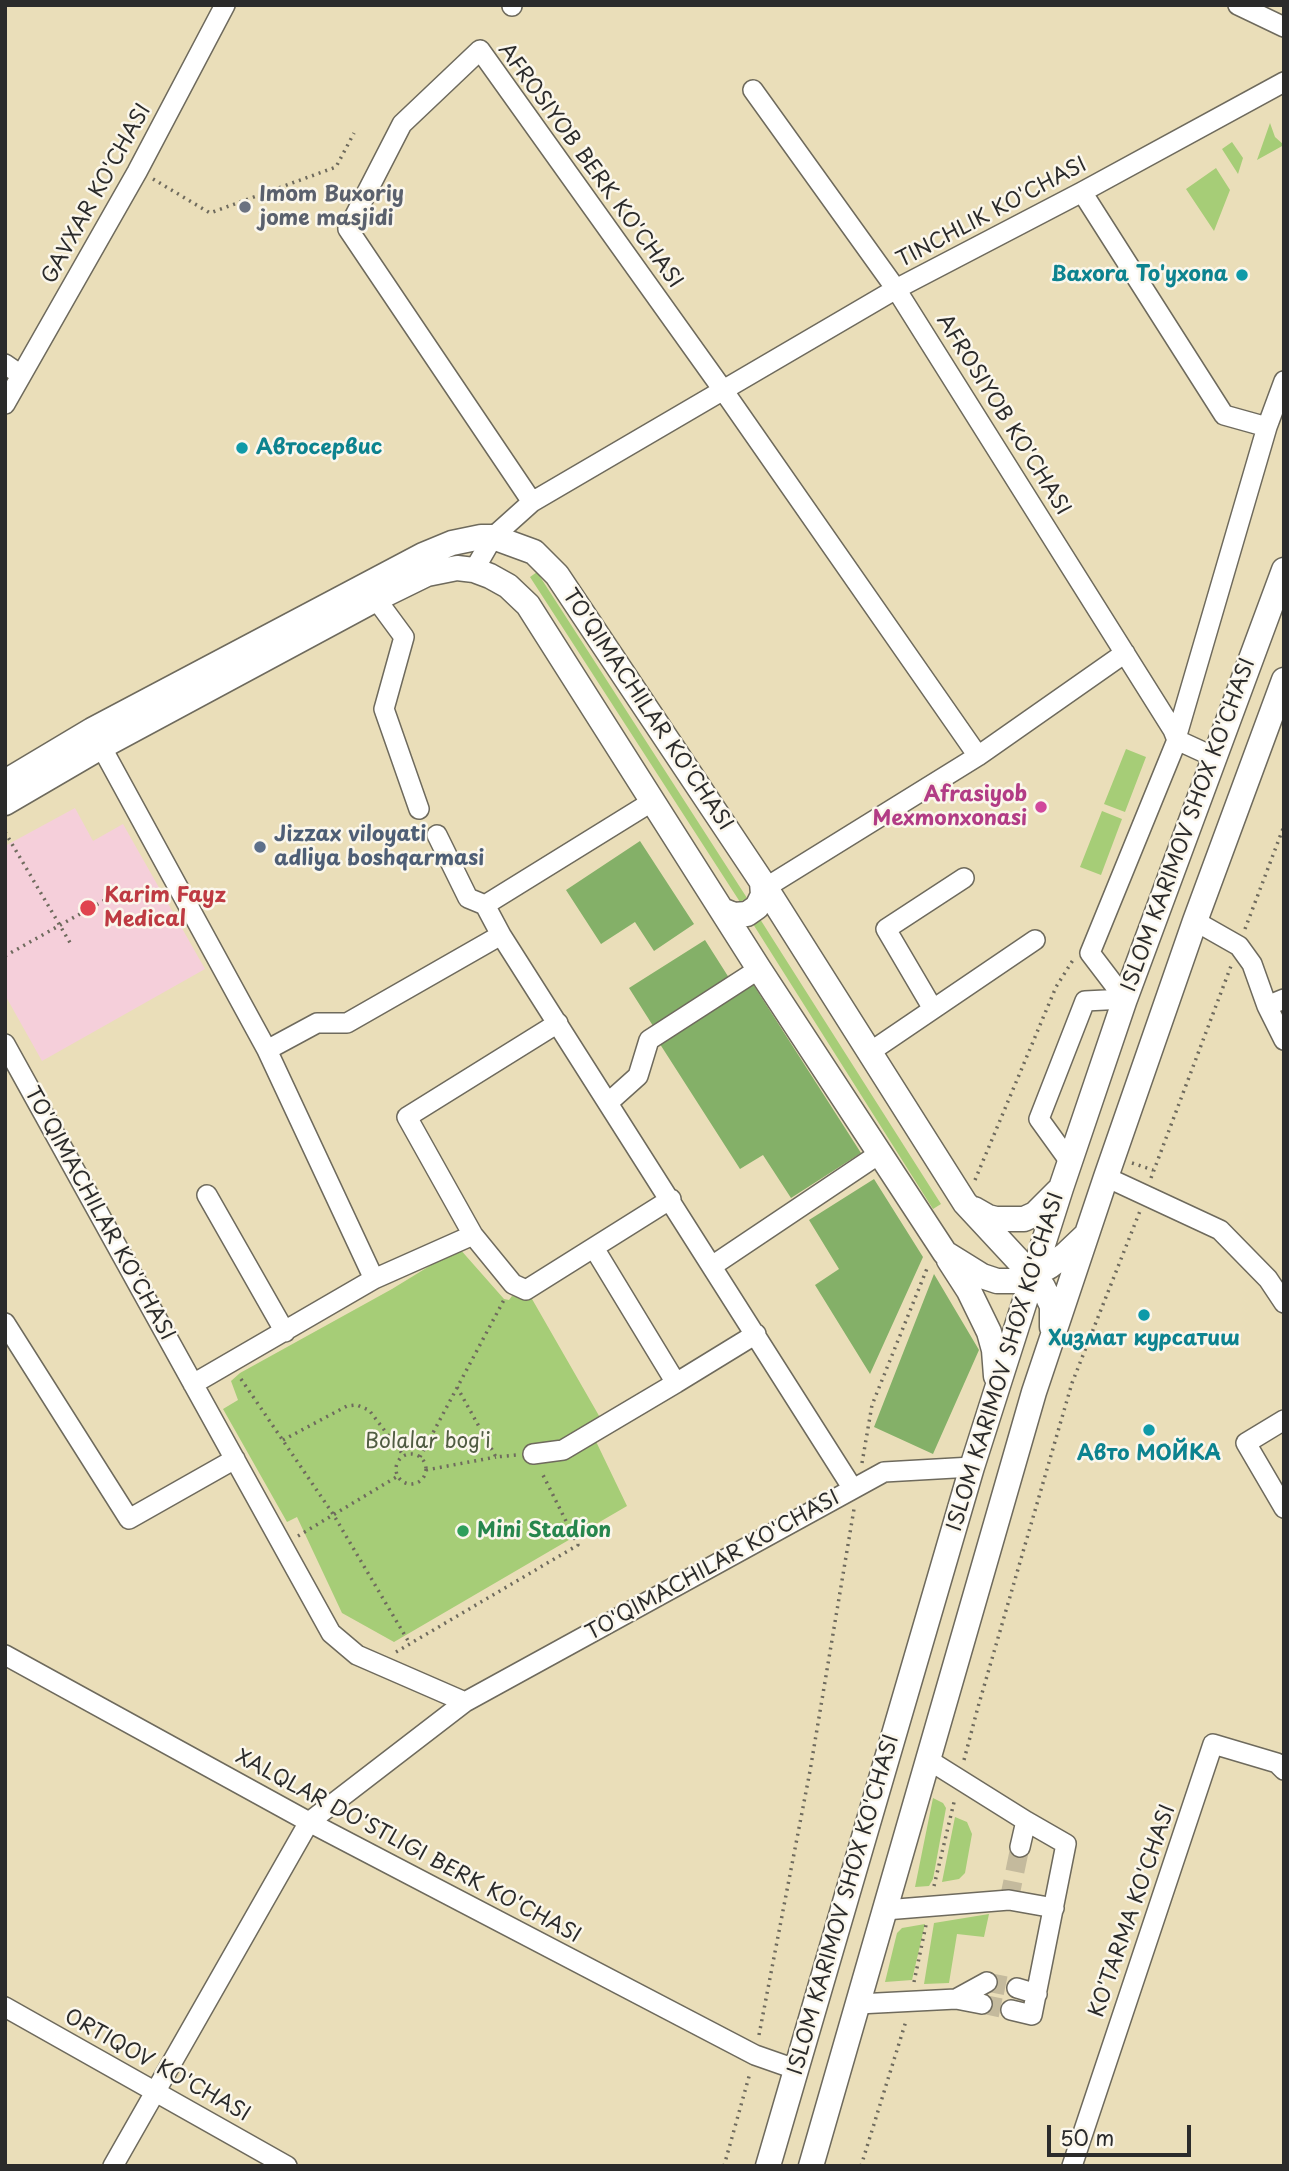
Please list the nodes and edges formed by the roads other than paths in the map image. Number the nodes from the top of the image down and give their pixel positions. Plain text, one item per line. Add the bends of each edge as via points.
1 (225, 5) edge
2 (1238, 5) edge
3 (1284, 27) edge
4 (1284, 82) edge
5 (753, 90) dead end
6 (1082, 192) junction
7 (896, 289) junction
8 (13, 369) edge
9 (1284, 381) edge
10 (723, 390) junction
11 (5, 404) edge
12 (1267, 427) junction
13 (531, 502) junction
14 (493, 537) junction
15 (474, 570) junction
16 (1284, 570) edge
17 (376, 599) junction
18 (1125, 653) junction
19 (1284, 680) edge
20 (1177, 738) junction
21 (97, 739) junction
22 (978, 756) junction
23 (1214, 757) junction
24 (5, 782) edge
25 (653, 801) junction
26 (5, 803) edge
27 (419, 809) dead end
28 (437, 835) dead end
29 (964, 878) dead end
30 (764, 885) junction
31 (485, 905) junction
32 (722, 910) junction
33 (1195, 921) junction
34 (501, 935) junction
35 (1035, 940) dead end
36 (759, 969) junction
37 (1125, 999) junction
38 (1275, 1002) edge
39 (933, 1009) junction
40 (558, 1023) junction
41 (1284, 1040) edge
42 (5, 1044) edge
43 (267, 1050) junction
44 (870, 1052) junction
45 (609, 1102) junction
46 (879, 1154) junction
47 (1070, 1162) junction
48 (1106, 1177) junction
49 (1061, 1188) junction
50 (207, 1195) dead end
51 (671, 1199) junction
52 (965, 1203) junction
53 (473, 1234) junction
54 (1086, 1235) junction
55 (594, 1248) junction
56 (941, 1248) junction
57 (712, 1266) junction
58 (1033, 1276) junction
59 (374, 1279) junction
60 (1284, 1303) edge
61 (5, 1323) edge
62 (285, 1332) junction
63 (756, 1334) junction
64 (1052, 1339) junction
65 (676, 1382) junction
66 (193, 1384) junction
67 (996, 1393) junction
68 (1284, 1420) edge
69 (533, 1454) dead end
70 (235, 1458) junction
71 (972, 1467) junction
72 (856, 1488) junction
73 (1284, 1507) edge
74 (5, 1656) edge
75 (465, 1702) junction
76 (928, 1759) junction
77 (1284, 1770) edge
78 (1026, 1821) junction
79 (309, 1822) junction
80 (1020, 1847) tunnel mouth
81 (1047, 1906) junction
82 (885, 1910) junction
83 (987, 1982) tunnel mouth
84 (1017, 1988) tunnel mouth
85 (1037, 1994) junction
86 (956, 1998) junction
87 (858, 2004) junction
88 (982, 2004) tunnel mouth
89 (5, 2007) edge
90 (1011, 2010) tunnel mouth
91 (795, 2069) junction
92 (155, 2091) junction
93 (113, 2166) edge
94 (287, 2166) edge
95 (768, 2166) edge
96 (811, 2166) edge
97 (1072, 2166) edge

1 - 8 street, GAVXAR KO'CHASI via 137,172
2 - 3 street
4 - 6 street, TINCHLIK KO'CHASI
5 - 7 street, AFROSIYOB KO'CHASI
6 - 7 street, TINCHLIK KO'CHASI
6 - 12 street via 1224,415
7 - 10 street, TINCHLIK KO'CHASI
7 - 18 street, AFROSIYOB KO'CHASI
8 - 11 street, GAVXAR KO'CHASI
9 - 12 street
10 - 13 street
10 - 13 street, AFROSIYOB BERK KO'CHASI via 480,50 402,124 348,229
10 - 22 street, AFROSIYOB BERK KO'CHASI
12 - 20 street
13 - 14 street
14 - 15 street
14 - 21 main road, TO'QIMACHILAR KO'CHASI via 452,543 423,555
14 - 30 main road, TO'QIMACHILAR KO'CHASI via 534,552 557,575
15 - 17 main road, TO'QIMACHILAR KO'CHASI via 427,574
15 - 25 main road, TO'QIMACHILAR KO'CHASI via 508,586 528,605
16 - 23 main road, ISLOM KARIMOV SHOX KO'CHASI
17 - 21 main road, TO'QIMACHILAR KO'CHASI
17 - 27 street via 404,637 384,709
18 - 20 street, AFROSIYOB KO'CHASI
18 - 22 street
19 - 33 main road, ISLOM KARIMOV SHOX KO'CHASI
20 - 23 street
20 - 37 street via 1090,953
21 - 24 main road, TO'QIMACHILAR KO'CHASI
21 - 26 main road, TO'QIMACHILAR KO'CHASI
21 - 43 street
22 - 30 street
23 - 37 main road, ISLOM KARIMOV SHOX KO'CHASI
25 - 31 street
25 - 32 main road, TO'QIMACHILAR KO'CHASI
28 - 31 street via 468,898
29 - 39 street via 886,929
30 - 32 main road via 757,907 747,914
30 - 44 main road, TO'QIMACHILAR KO'CHASI
31 - 34 street
32 - 36 main road, TO'QIMACHILAR KO'CHASI
33 - 38 street via 1239,946
33 - 48 main road, ISLOM KARIMOV SHOX KO'CHASI
34 - 40 street
34 - 43 street via 347,1023 317,1023
35 - 39 street
36 - 45 street via 649,1040 638,1076
36 - 46 main road, TO'QIMACHILAR KO'CHASI
37 - 47 main road, ISLOM KARIMOV SHOX KO'CHASI
37 - 47 street via 1085,1001 1039,1119
38 - 41 street
39 - 44 street
40 - 45 street
40 - 53 street via 407,1117
42 - 66 street, TO'QIMACHILAR KO'CHASI
43 - 59 street
44 - 52 main road, TO'QIMACHILAR KO'CHASI
45 - 51 street
46 - 56 main road, TO'QIMACHILAR KO'CHASI
46 - 57 street
47 - 49 main road, ISLOM KARIMOV SHOX KO'CHASI
48 - 54 main road, ISLOM KARIMOV SHOX KO'CHASI
48 - 60 street via 1220,1230 1268,1279
49 - 52 main road via 1024,1219 988,1217
49 - 58 main road, ISLOM KARIMOV SHOX KO'CHASI
50 - 62 street
51 - 55 street
51 - 57 street
52 - 58 main road, TO'QIMACHILAR KO'CHASI
53 - 55 street via 513,1284 526,1290
53 - 59 street
54 - 58 main road, TO'QIMACHILAR KO'CHASI
54 - 64 main road, ISLOM KARIMOV SHOX KO'CHASI
55 - 65 street
56 - 58 main road, TO'QIMACHILAR KO'CHASI via 997,1281
56 - 67 main road via 970,1291 989,1332 995,1350
57 - 63 street
58 - 64 main road, TO'QIMACHILAR KO'CHASI via 1052,1307
58 - 67 main road, ISLOM KARIMOV SHOX KO'CHASI
59 - 62 street
61 - 70 street via 129,1520
62 - 66 street
63 - 65 street
63 - 72 street
64 - 76 main road, ISLOM KARIMOV SHOX KO'CHASI
65 - 69 street via 563,1450
66 - 70 street, TO'QIMACHILAR KO'CHASI
67 - 71 main road, ISLOM KARIMOV SHOX KO'CHASI
68 - 73 street via 1246,1443
70 - 75 street, TO'QIMACHILAR KO'CHASI via 331,1633 357,1655
71 - 72 street, TO'QIMACHILAR KO'CHASI via 884,1472
71 - 91 main road, ISLOM KARIMOV SHOX KO'CHASI
72 - 75 street, TO'QIMACHILAR KO'CHASI
74 - 79 street, XALQLAR DO'STLIGI BERK KO'CHASI
75 - 79 street, TO'QIMACHILAR KO'CHASI
76 - 78 street
76 - 82 main road, ISLOM KARIMOV SHOX KO'CHASI
77 - 97 street, KO'TARMA KO'CHASI via 1277,1763 1213,1744
78 - 80 street
78 - 81 street via 1054,1837
79 - 91 street, XALQLAR DO'STLIGI BERK KO'CHASI via 755,2055
79 - 92 street, TO'QIMACHILAR KO'CHASI
81 - 82 street via 1009,1900
81 - 85 street
82 - 87 main road, ISLOM KARIMOV SHOX KO'CHASI
83 - 86 street
84 - 85 street
85 - 90 street via 1032,2015
86 - 87 street
86 - 88 street
87 - 96 main road, ISLOM KARIMOV SHOX KO'CHASI
89 - 92 street, ORTIQOV KO'CHASI
91 - 95 main road, ISLOM KARIMOV SHOX KO'CHASI
92 - 93 street, TO'QIMACHILAR KO'CHASI
92 - 94 street, ORTIQOV KO'CHASI

